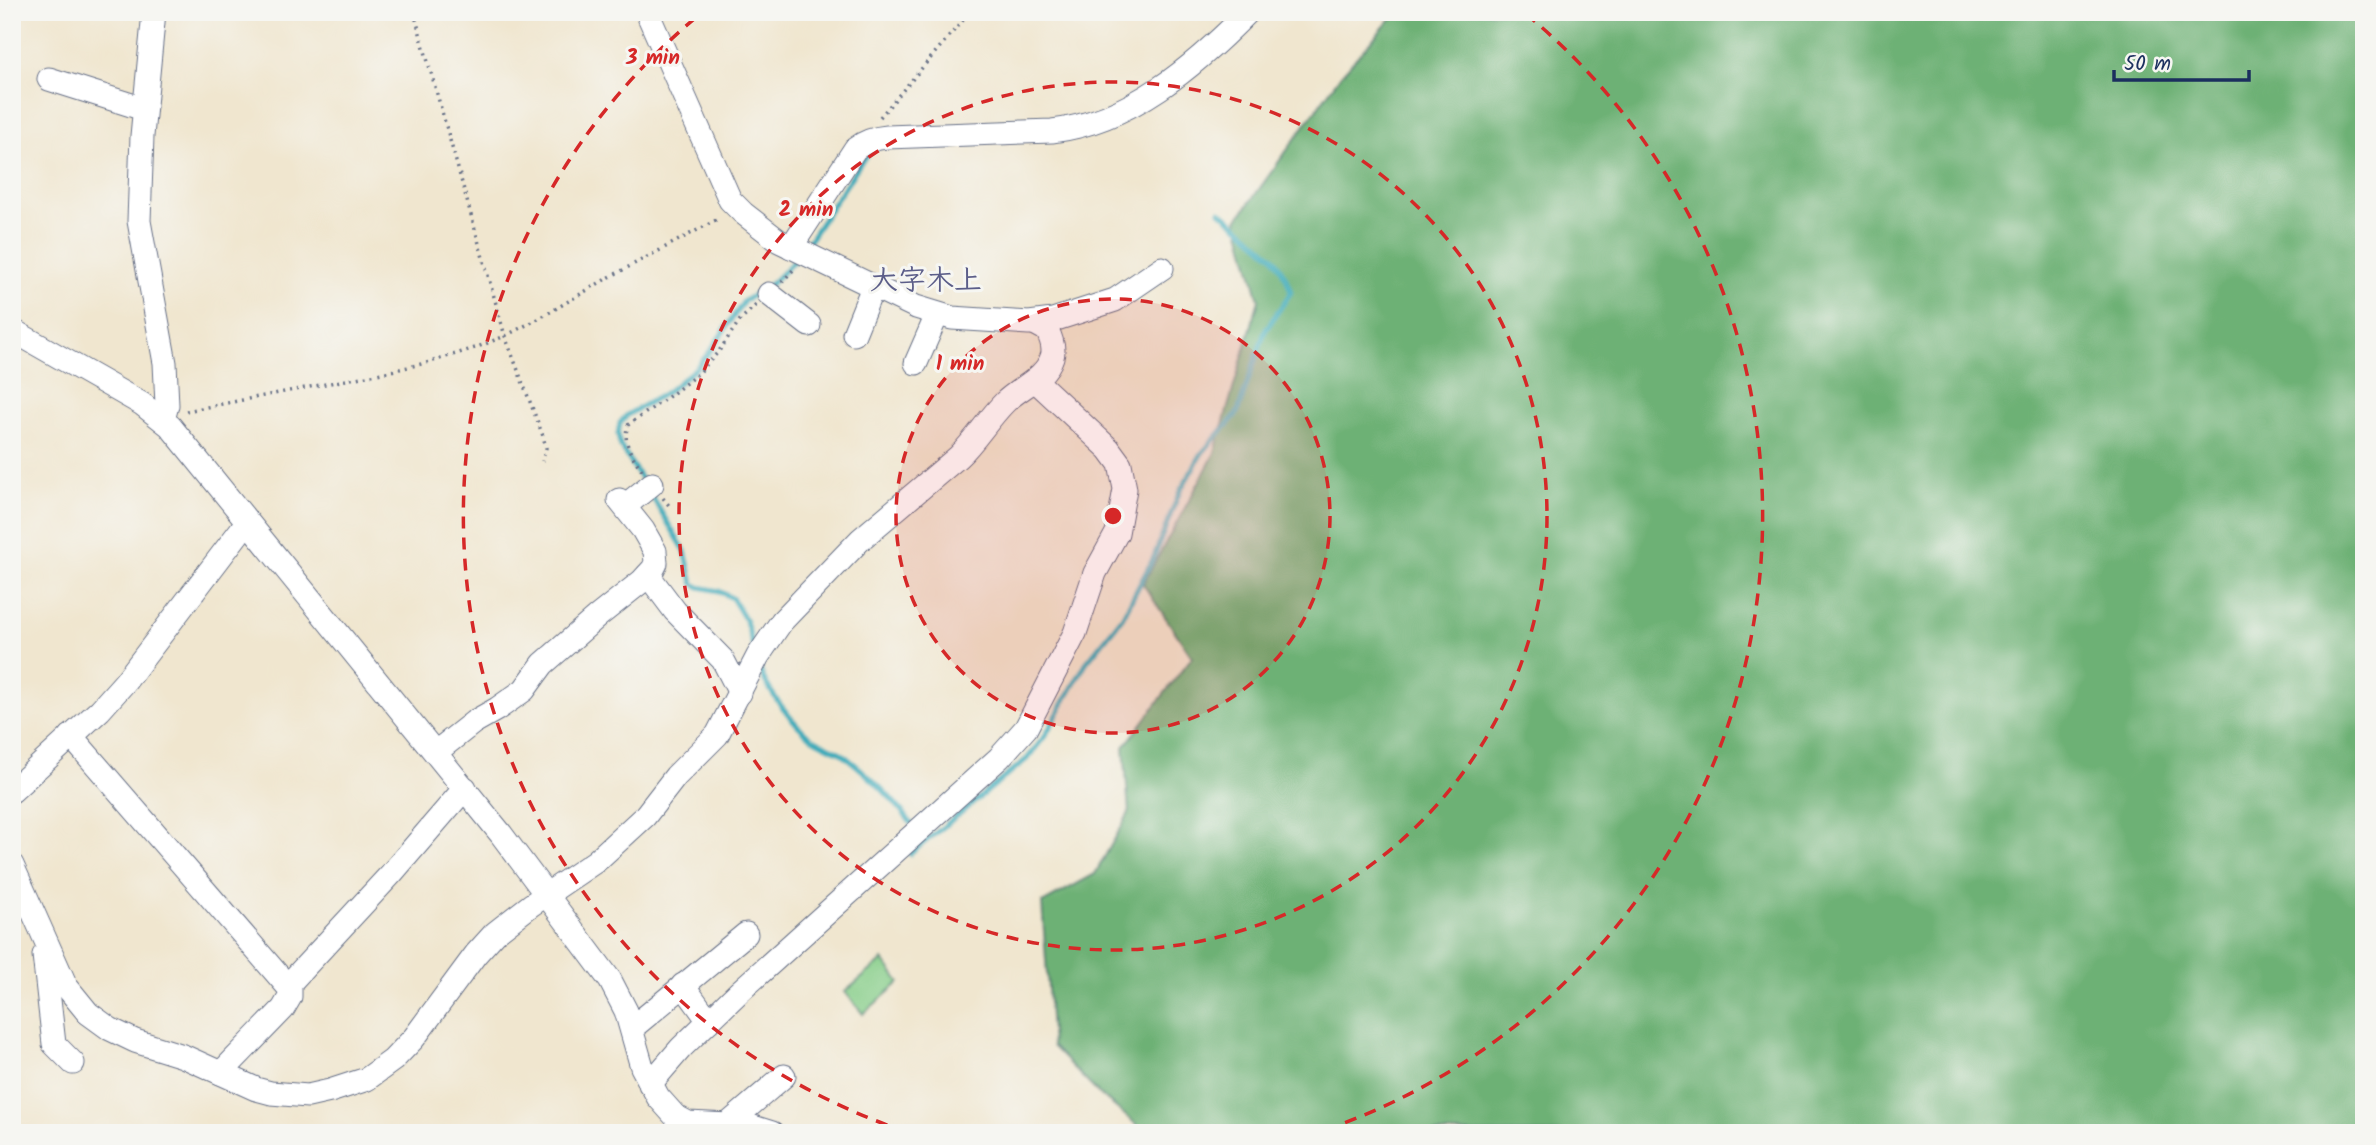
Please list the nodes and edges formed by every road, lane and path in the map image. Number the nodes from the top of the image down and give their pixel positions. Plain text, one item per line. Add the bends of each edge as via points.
1 (154, 12) edge
2 (414, 12) edge
3 (647, 12) edge
4 (970, 12) edge
5 (1248, 12) edge
6 (49, 79) dead end
7 (144, 109) junction
8 (855, 149) junction
9 (736, 207) junction
10 (799, 251) junction
11 (1162, 268) dead end
12 (873, 287) junction
13 (769, 294) junction
14 (937, 315) junction
15 (1036, 324) junction
16 (809, 325) dead end
17 (12, 330) edge
18 (855, 334) dead end
19 (505, 336) junction
20 (916, 363) dead end
21 (1035, 380) junction
22 (165, 417) junction
23 (542, 461) dead end
24 (652, 484) junction
25 (671, 508) dead end
26 (247, 522) junction
27 (648, 575) junction
28 (740, 693) junction
29 (72, 736) junction
30 (436, 752) junction
31 (465, 789) junction
32 (12, 791) edge
33 (12, 864) edge
34 (545, 895) junction
35 (41, 928) junction
36 (746, 934) dead end
37 (288, 985) junction
38 (683, 985) junction
39 (709, 1021) junction
40 (632, 1028) junction
41 (73, 1063) dead end
42 (220, 1073) junction
43 (784, 1076) dead end
44 (650, 1084) junction
45 (676, 1124) edge
46 (727, 1125) junction
47 (772, 1133) edge

1 - 7 street
2 - 19 path
3 - 9 street via 724,191
4 - 8 path
5 - 8 street via 1173,80 1133,105 1076,127 887,137 871,139
6 - 7 street
7 - 22 street via 139,220 165,363
8 - 10 street
9 - 10 street
9 - 19 path
10 - 12 street
10 - 13 path via 787,278
11 - 15 street via 1115,300
12 - 14 street
12 - 18 street
13 - 16 street
13 - 24 path via 740,320 700,372 628,425 627,444
14 - 15 street
14 - 20 street
15 - 21 street via 1047,330 1053,351
17 - 22 street
19 - 22 path via 430,362
19 - 23 path via 543,436
21 - 28 street via 1004,403 958,457 827,572 776,628
21 - 39 street via 1109,449 1120,464 1125,489 1115,540 1095,573 1075,633 1016,742
22 - 26 street
24 - 25 path
24 - 27 street via 622,503 655,551 656,563
26 - 29 street via 125,682
26 - 30 street
27 - 28 street via 675,611 723,660
27 - 30 street via 543,664 524,690
28 - 34 street via 717,735 645,816 596,861
29 - 32 street
29 - 37 street
30 - 31 street
31 - 34 street
31 - 37 street
33 - 35 street
34 - 40 street via 610,979
34 - 42 street via 495,933 414,1038 367,1079 308,1096 288,1096
35 - 41 street via 54,1044
35 - 42 street via 73,998 94,1018 127,1038
36 - 38 street
37 - 42 street via 291,993 283,1009
38 - 39 street
38 - 40 street
39 - 44 street
40 - 44 street
43 - 46 street
44 - 45 street
45 - 46 street
46 - 47 street

